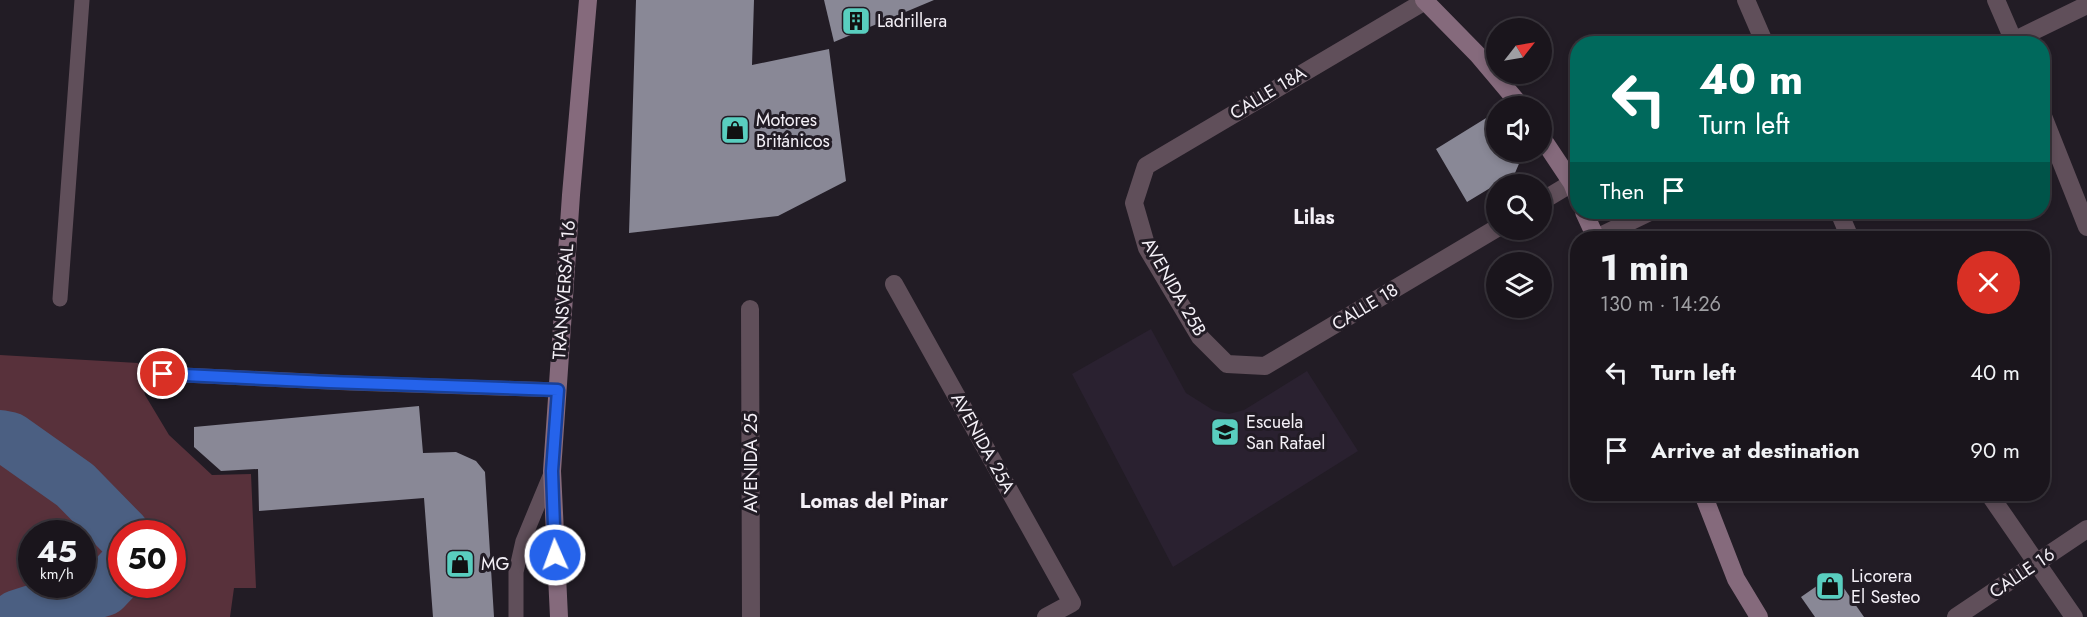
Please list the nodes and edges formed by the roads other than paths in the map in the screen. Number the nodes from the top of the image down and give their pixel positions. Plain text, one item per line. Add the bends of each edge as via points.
1 (82, 0) edge
2 (588, 0) edge
3 (1424, 0) edge
4 (1746, 0) edge
5 (1996, 0) edge
6 (2087, 5) edge
7 (1762, 36) edge
8 (2010, 36) edge
9 (2024, 36) edge
10 (1513, 96) edge
11 (2050, 134) edge
12 (1552, 154) edge
13 (1570, 182) edge
14 (1570, 192) edge
15 (1552, 198) edge
16 (1134, 203) joint
17 (1635, 219) edge
18 (2087, 227) edge
19 (1611, 231) edge
20 (1486, 235) edge
21 (894, 284) dead end
22 (60, 299) dead end
23 (750, 309) dead end
24 (1227, 364) joint
25 (163, 374) dead end
26 (558, 390) junction
27 (552, 471) junction
28 (1706, 501) edge
29 (1994, 501) edge
30 (2087, 529) edge
31 (2036, 563) junction
32 (516, 617) edge
33 (559, 617) edge
34 (751, 617) edge
35 (1046, 617) edge
36 (1759, 617) edge
37 (1956, 617) edge
38 (2074, 617) edge

1 - 22 lane
2 - 26 main road, TRANSVERSAL 16
3 - 10 main road
3 - 16 street, CALLE 18A via 1146,166
4 - 7 street
5 - 8 street
6 - 9 street
11 - 18 street
12 - 13 main road
14 - 15 street
16 - 24 street, AVENIDA 25B via 1147,248 1200,337
17 - 19 street
20 - 24 street, CALLE 18 via 1265,366
21 - 35 street, AVENIDA 25A via 1072,603
23 - 34 street, AVENIDA 25
25 - 26 lane
26 - 27 main road, TRANSVERSAL 16
27 - 32 lane via 523,541 516,572
27 - 33 main road, TRANSVERSAL 16
28 - 36 main road via 1736,579
29 - 31 street
30 - 31 street, CALLE 16
31 - 37 street, CALLE 16
31 - 38 street

